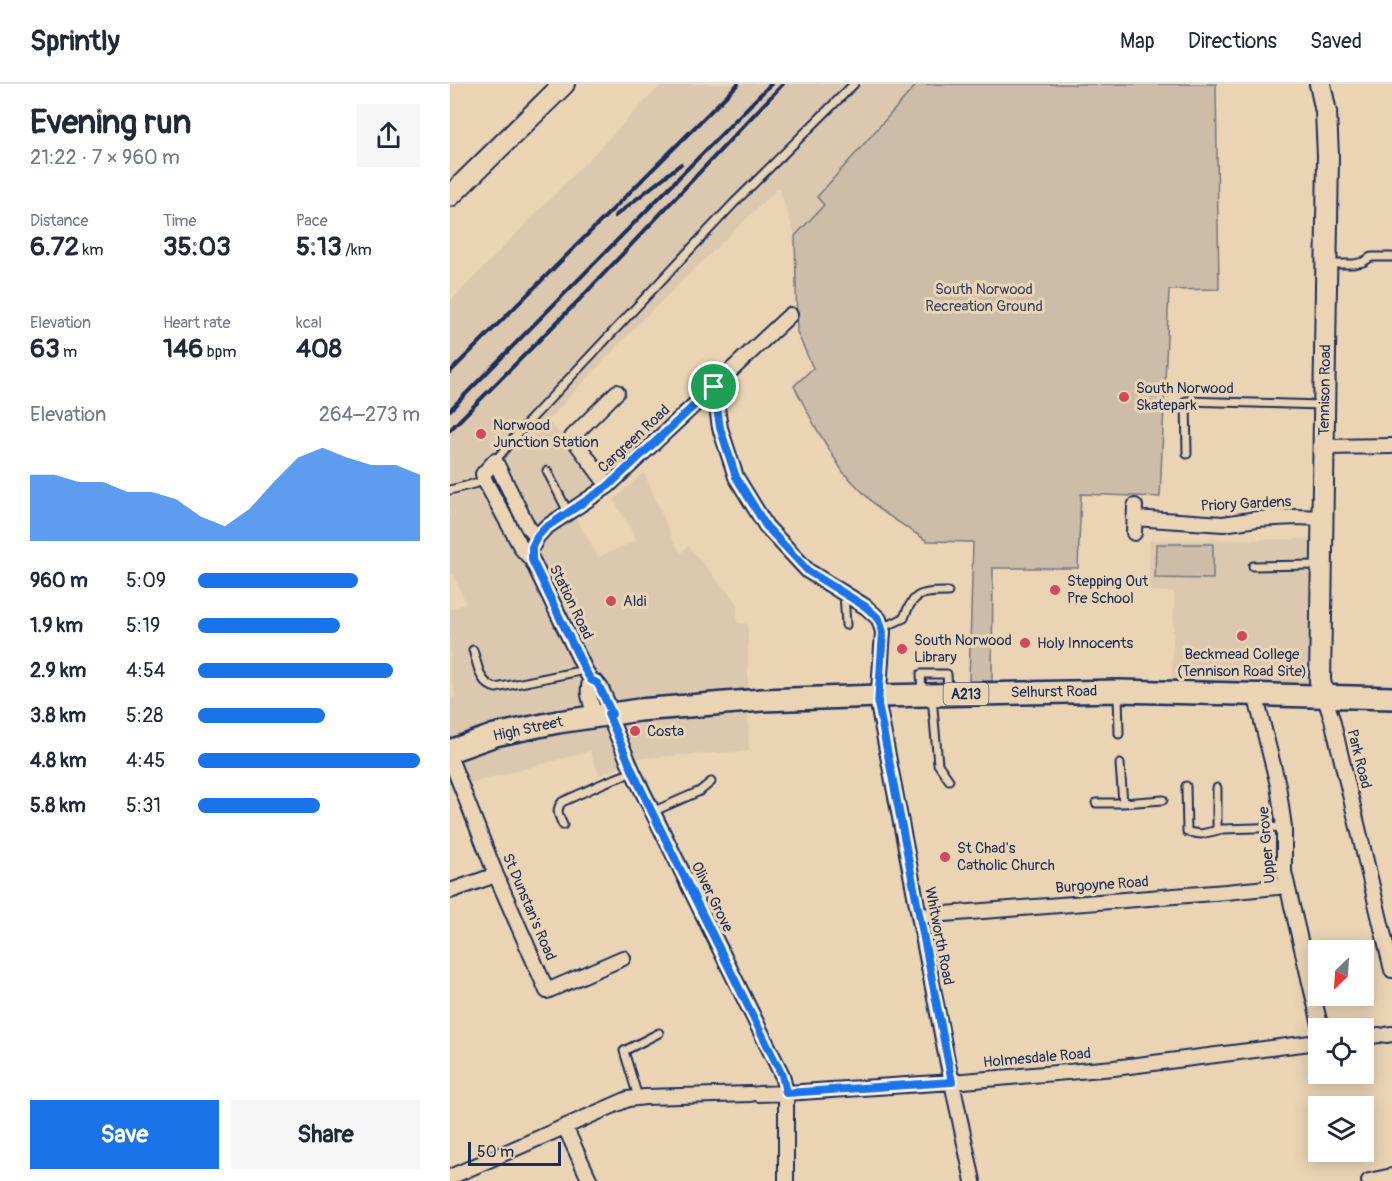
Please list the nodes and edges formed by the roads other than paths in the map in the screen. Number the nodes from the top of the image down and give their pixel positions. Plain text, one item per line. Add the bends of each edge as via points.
1 (564, 84) edge
2 (854, 84) edge
3 (1320, 84) edge
4 (450, 196) edge
5 (1392, 257) edge
6 (1326, 264) junction
7 (790, 315) dead end
8 (714, 387) junction
9 (616, 392) dead end
10 (1324, 405) junction
11 (1392, 446) edge
12 (1324, 447) junction
13 (1187, 454) dead end
14 (495, 461) junction
15 (547, 471) dead end
16 (485, 481) junction
17 (608, 486) junction
18 (450, 490) edge
19 (568, 512) junction
20 (1324, 518) junction
21 (1134, 534) dead end
22 (537, 537) junction
23 (532, 560) junction
24 (1323, 565) junction
25 (1253, 566) dead end
26 (948, 592) dead end
27 (844, 594) junction
28 (846, 625) dead end
29 (881, 626) junction
30 (473, 650) dead end
31 (588, 675) junction
32 (1118, 691) junction
33 (1255, 694) junction
34 (934, 695) junction
35 (879, 696) junction
36 (1324, 696) junction
37 (1392, 698) edge
38 (605, 715) junction
39 (1119, 734) dead end
40 (450, 751) edge
41 (450, 758) edge
42 (1120, 764) dead end
43 (633, 772) junction
44 (949, 780) dead end
45 (711, 782) dead end
46 (1186, 786) dead end
47 (1217, 788) dead end
48 (1163, 800) dead end
49 (1123, 802) junction
50 (1096, 803) dead end
51 (652, 812) junction
52 (562, 825) dead end
53 (1284, 827) junction
54 (1216, 831) junction
55 (496, 875) junction
56 (1287, 886) junction
57 (450, 891) edge
58 (919, 916) junction
59 (1386, 919) edge
60 (623, 958) dead end
61 (1392, 970) edge
62 (1318, 1018) edge
63 (659, 1033) dead end
64 (1308, 1043) edge
65 (952, 1082) junction
66 (786, 1093) junction
67 (638, 1097) junction
68 (565, 1127) junction
69 (1392, 1176) edge
70 (450, 1177) edge
71 (590, 1181) edge
72 (786, 1181) edge
73 (973, 1181) edge
74 (1369, 1181) edge

1 - 4 street
2 - 14 lane via 734,203
3 - 6 street, Tennison Road via 1328,156
5 - 6 lane
6 - 10 street, Tennison Road
7 - 8 street, Cargreen Road
8 - 17 street, Cargreen Road
8 - 27 street via 720,428 736,477 766,526 808,571
9 - 17 street via 572,437
10 - 12 street, Tennison Road
10 - 13 lane via 1186,401
11 - 12 street
12 - 20 street, Tennison Road
14 - 16 street via 483,474
14 - 22 street via 528,527
15 - 19 lane
16 - 18 lane
16 - 23 street, Station Road
17 - 19 street, Cargreen Road
19 - 22 street, Cargreen Road
20 - 21 street, Priory Gardens via 1215,524 1134,512
20 - 24 street, Tennison Road
22 - 23 street
23 - 31 street, Station Road
24 - 25 lane
24 - 36 street, Tennison Road via 1320,681
26 - 29 lane via 926,592 914,597 904,618
27 - 28 lane
27 - 29 street via 866,607
29 - 35 street, Whitworth Road
30 - 31 lane via 483,681 489,687
31 - 38 street, Station Road via 588,691
32 - 33 main road, Selhurst Road / A213
32 - 34 main road, Selhurst Road / A213
32 - 39 lane
33 - 36 main road, Selhurst Road / A213
33 - 53 street, Upper Grove via 1278,785
34 - 35 main road, Selhurst Road / A213
34 - 44 lane via 938,764
35 - 38 main road, Selhurst Road / A213 via 762,700
35 - 58 street, Whitworth Road
36 - 37 main road, Selhurst Road / A213
36 - 59 street, Park Road
38 - 40 main road, High Street / A213 via 495,735
38 - 43 street, Oliver Grove
41 - 55 street, St Dunstan's Road
42 - 49 lane
43 - 51 street, Oliver Grove
43 - 52 lane via 562,802 557,814
45 - 51 lane
46 - 54 lane via 1187,832
47 - 54 lane
48 - 49 lane
49 - 50 lane
51 - 66 street, Oliver Grove via 782,1075
53 - 54 lane
53 - 56 street, Upper Grove
55 - 57 street
55 - 60 street, St Dunstan's Road via 547,991
56 - 58 street, Burgoyne Road
56 - 62 street, Upper Grove
58 - 65 street, Whitworth Road
59 - 61 street, Park Road
63 - 67 lane via 624,1051
64 - 65 street, Holmesdale Road via 1114,1068
65 - 66 street, Holmesdale Road
65 - 73 street, Whitworth Road
66 - 67 street, Holmesdale Road
66 - 72 street, Oliver Grove
67 - 68 street, Holmesdale Road
68 - 70 street, Holmesdale Road
68 - 71 street
69 - 74 street

